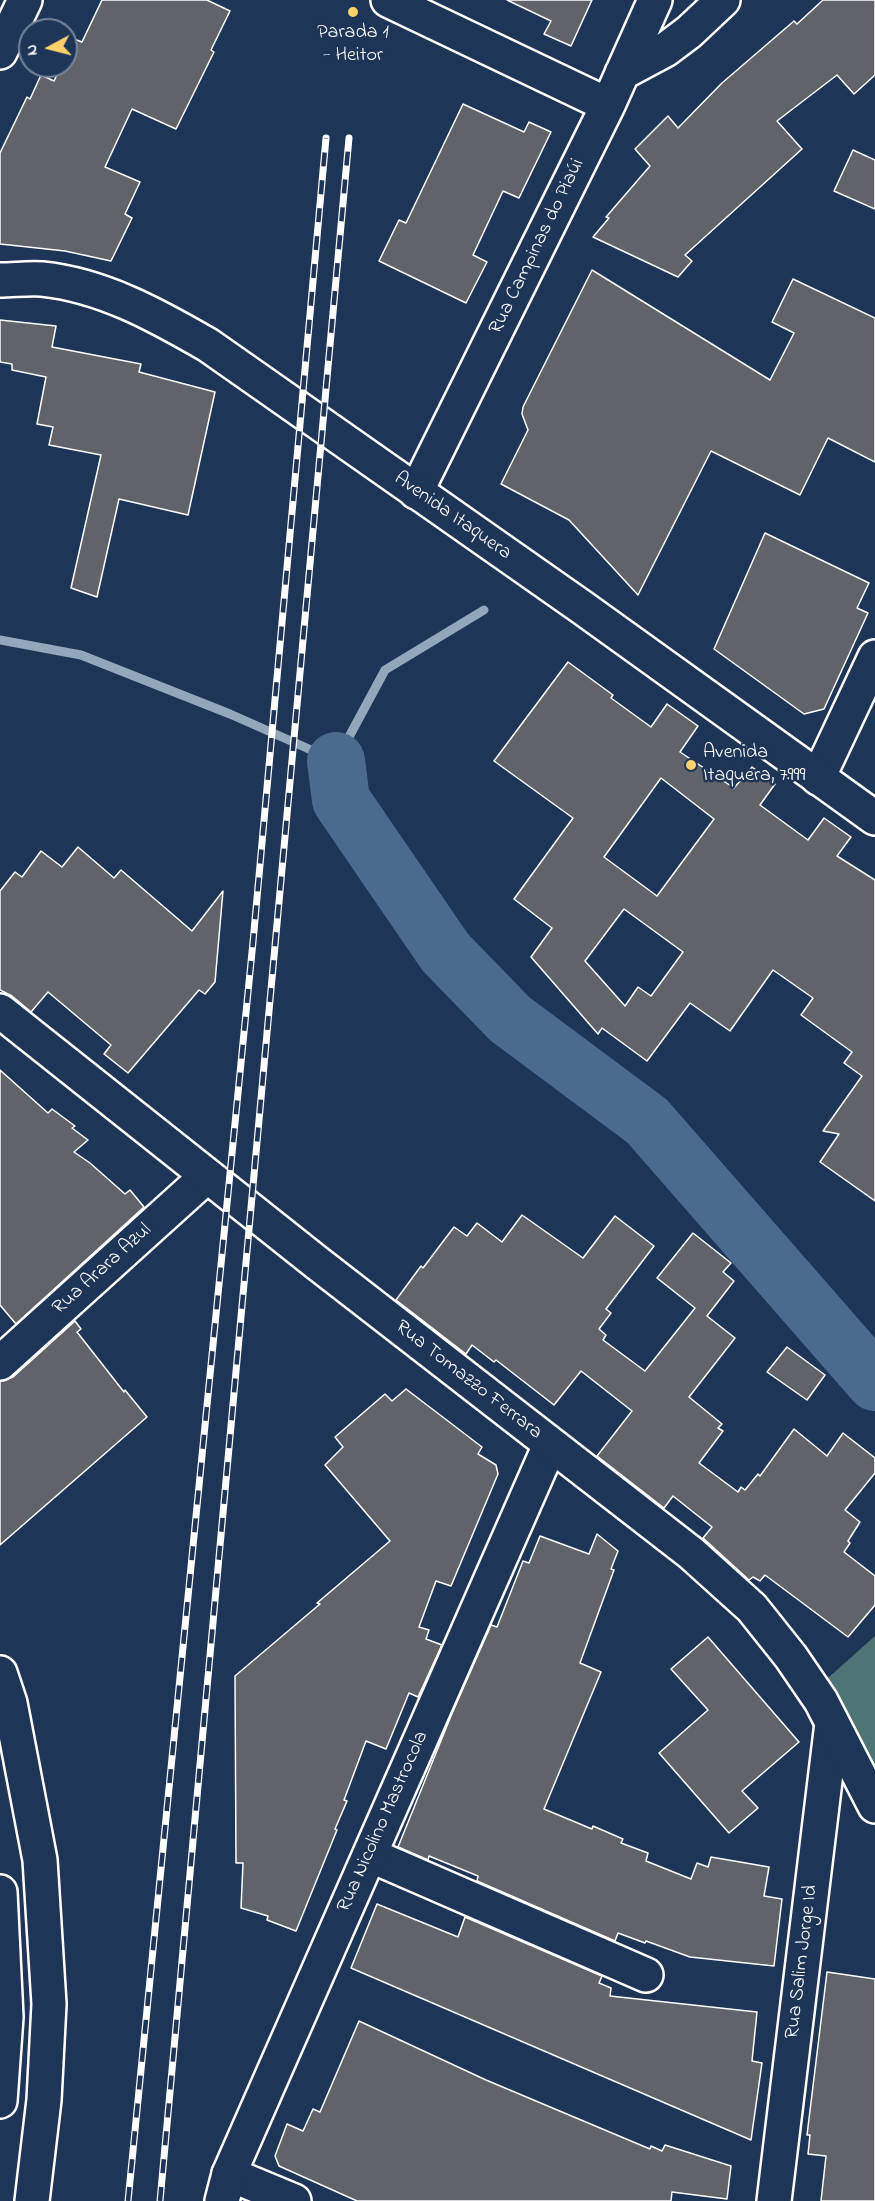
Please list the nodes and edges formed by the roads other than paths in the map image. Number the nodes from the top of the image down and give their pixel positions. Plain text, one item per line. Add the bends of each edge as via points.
1 (25, 0) edge
2 (388, 0) edge
3 (655, 0) edge
4 (723, 0) edge
5 (0, 51) edge
6 (622, 73) junction
7 (608, 105) junction
8 (0, 280) edge
9 (416, 492) junction
10 (875, 657) edge
11 (818, 778) junction
12 (875, 818) edge
13 (0, 1011) edge
14 (207, 1176) junction
15 (0, 1363) edge
16 (550, 1445) junction
17 (0, 1673) edge
18 (832, 1723) junction
19 (875, 1806) edge
20 (369, 1855) junction
21 (0, 1892) edge
22 (645, 1975) dead end
23 (0, 2101) edge
24 (225, 2187) edge
25 (32, 2201) edge
26 (294, 2201) edge
27 (774, 2201) edge

1 - 5 main road
2 - 7 main road
3 - 6 main road, Rua Campinas do Piaúi
4 - 6 main road via 665,50
6 - 7 main road, Rua Campinas do Piaúi
7 - 9 main road, Rua Campinas do Piaúi
8 - 9 main road, Avenida Itaquera via 42,279 98,292 152,312 208,345
9 - 11 main road, Avenida Itaquera
10 - 11 main road
11 - 12 main road, Avenida Itaquera
13 - 14 main road, Rua Tomazzo Ferrara
14 - 15 main road, Rua Arara Azul
14 - 16 main road, Rua Tomazzo Ferrara
16 - 18 main road, Rua Tomazzo Ferrara via 690,1553 752,1608 791,1657
16 - 20 main road, Rua Nicolino Mastrocola
17 - 25 main road via 10,1703 40,1860 49,2004 44,2100
18 - 19 main road, Rua Tomazzo Ferrara
18 - 27 main road, Rua Salim Jorge Id
20 - 22 main road
20 - 24 main road, Rua Nicolino Mastrocola
21 - 23 main road via 6,2017
24 - 26 main road

